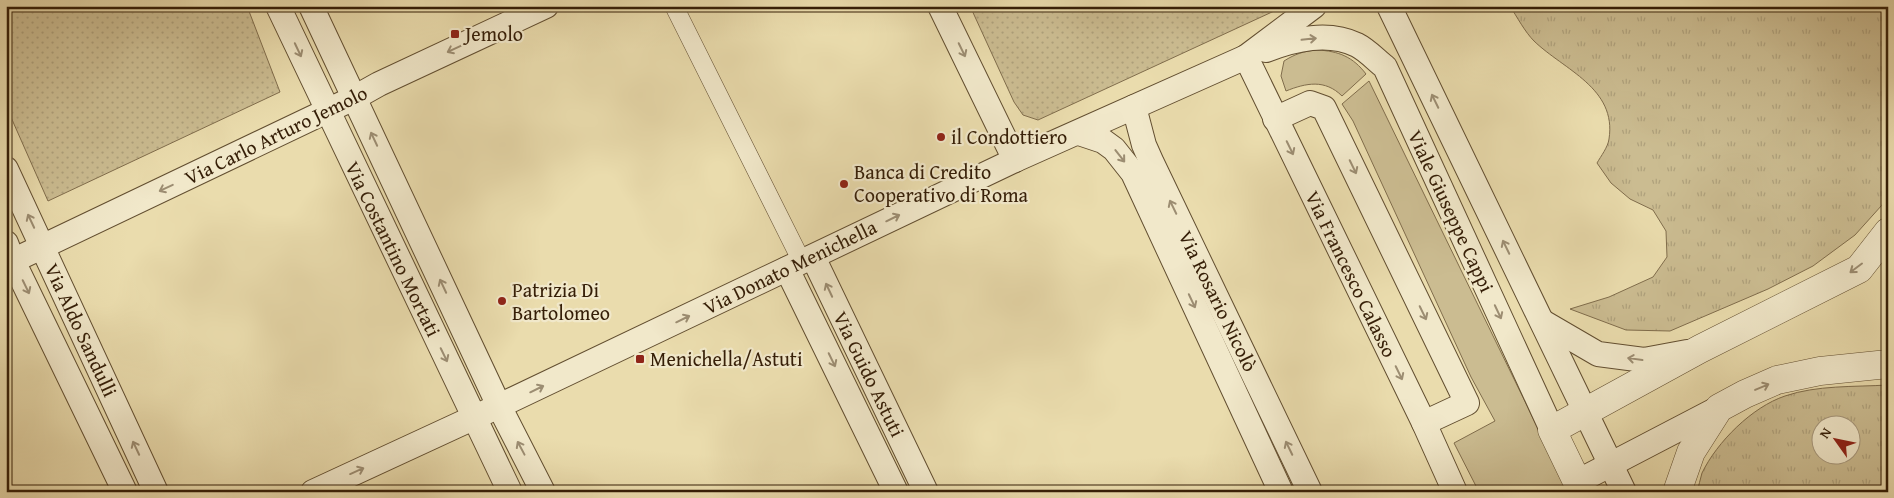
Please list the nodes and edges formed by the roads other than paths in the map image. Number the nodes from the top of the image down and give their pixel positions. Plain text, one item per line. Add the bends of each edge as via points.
1 (278, 6) edge
2 (311, 6) edge
3 (546, 6) edge
4 (674, 6) edge
5 (940, 6) edge
6 (1314, 6) edge
7 (1388, 6) edge
8 (1246, 57) junction
9 (354, 98) junction
10 (1134, 107) junction
11 (327, 112) junction
12 (1275, 119) junction
13 (1079, 133) junction
14 (1015, 160) junction
15 (6, 169) edge
16 (1888, 232) edge
17 (43, 247) junction
18 (9, 256) edge
19 (801, 262) junction
20 (1543, 322) junction
21 (1700, 349) junction
22 (1888, 364) edge
23 (499, 406) junction
24 (1719, 408) junction
25 (1587, 412) junction
26 (474, 418) junction
27 (1424, 423) junction
28 (1552, 430) junction
29 (1611, 464) junction
30 (1579, 487) edge
31 (125, 492) edge
32 (156, 492) edge
33 (313, 492) edge
34 (510, 492) edge
35 (543, 492) edge
36 (896, 492) edge
37 (926, 492) edge
38 (1281, 492) edge
39 (1310, 492) edge
40 (1455, 492) edge
41 (1624, 492) edge
42 (1676, 492) edge

1 -> 11 street, Via Costantino Mortati
2 - 9 street, Via Costantino Mortati
3 -> 9 street, Via Carlo Arturo Jemolo
4 - 19 street
5 -> 14 street
6 - 8 street, Via Donato Menichella
20 -> 7 street, Viale Giuseppe Cappi
8 - 10 street, Via Donato Menichella
8 - 12 street, Via Francesco Calasso
8 -> 28 street, Viale Giuseppe Cappi via 1290,41 1331,37 1358,45 1385,66
9 - 11 street, Via Carlo Arturo Jemolo
23 -> 9 street, Via Costantino Mortati
10 - 13 street, Via Donato Menichella
39 -> 10 street, Via Rosario Nicolò via 1152,163
11 -> 17 street, Via Carlo Arturo Jemolo
11 -> 26 street, Via Costantino Mortati
12 -> 27 street, Via Francesco Calasso
12 -> 27 street via 1310,103 1324,108 1329,117 1467,403
13 - 14 street, Via Donato Menichella
13 -> 38 street, Via Rosario Nicolò via 1103,141 1114,149 1133,173
19 -> 14 street, Via Donato Menichella
17 -> 15 street, Via Aldo Sandulli
16 -> 21 street via 1859,268
17 - 18 street, Via Carlo Arturo Jemolo
32 -> 17 street, Via Aldo Sandulli
18 -> 31 street, Via Aldo Sandulli
23 -> 19 street, Via Donato Menichella
19 -> 36 street, Via Guido Astuti
37 -> 19 street, Via Guido Astuti
21 -> 20 street via 1644,360 1598,354
20 - 25 street, Viale Giuseppe Cappi
21 - 25 street
24 -> 22 street via 1777,380 1820,371
23 - 26 street, Via Donato Menichella
35 -> 23 street, Via Costantino Mortati
24 - 29 street
24 - 42 street via 1691,452
25 - 28 street
25 - 29 street, Viale Giuseppe Cappi
33 -> 26 street, Via Donato Menichella
26 - 34 street, Via Costantino Mortati
27 - 40 street, Via Francesco Calasso
28 - 30 street, Viale Giuseppe Cappi
29 - 30 street
29 - 41 street, Viale Giuseppe Cappi

